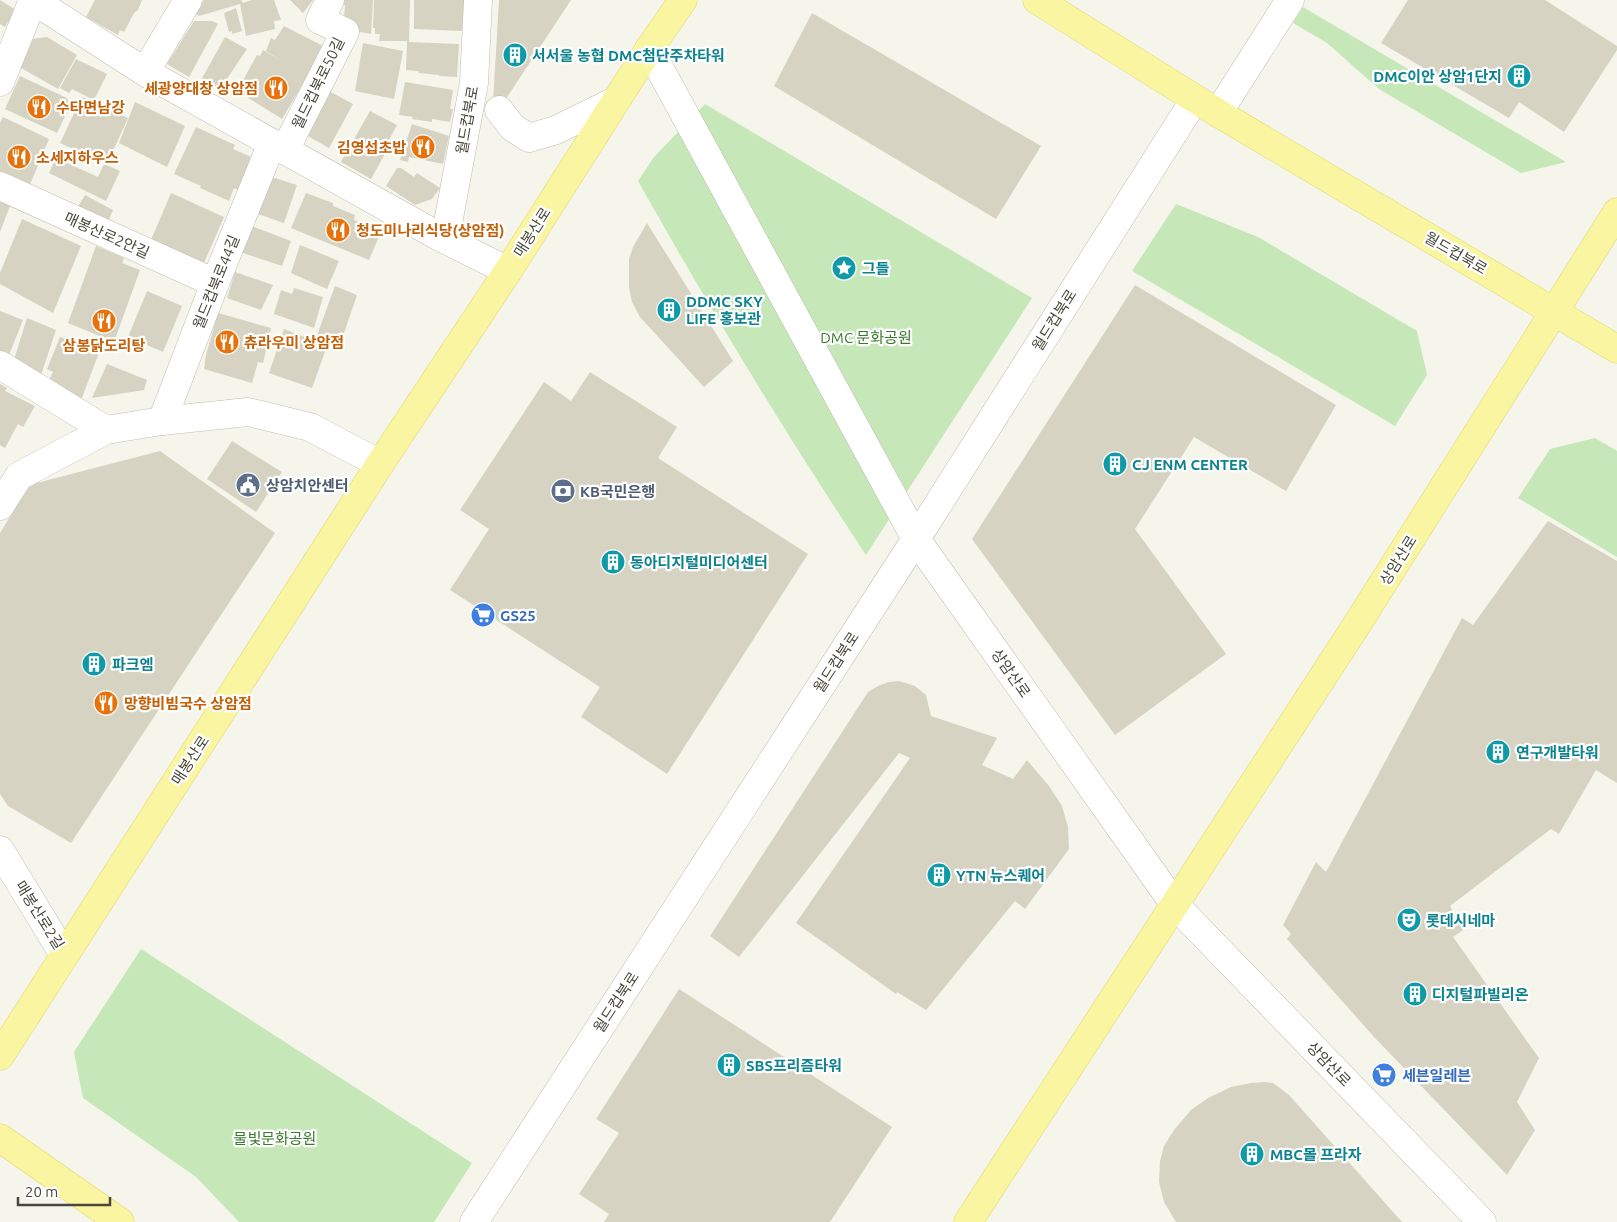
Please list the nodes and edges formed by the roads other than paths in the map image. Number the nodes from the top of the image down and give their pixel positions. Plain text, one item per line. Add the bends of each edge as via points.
1 (33, 0) edge
2 (188, 0) edge
3 (330, 0) edge
4 (478, 0) edge
5 (683, 0) edge
6 (1037, 0) edge
7 (1290, 0) edge
8 (649, 49) junction
9 (145, 72) junction
10 (0, 82) edge
11 (1195, 99) junction
12 (615, 102) junction
13 (498, 110) dead end
14 (1218, 113) junction
15 (279, 147) junction
16 (0, 186) edge
17 (1617, 212) edge
18 (440, 237) junction
19 (508, 271) junction
20 (215, 283) junction
21 (1555, 311) junction
22 (1617, 349) edge
23 (0, 365) edge
24 (162, 421) junction
25 (106, 430) junction
26 (380, 464) junction
27 (0, 506) edge
28 (916, 539) junction
29 (0, 850) edge
30 (1175, 905) junction
31 (64, 955) junction
32 (0, 1056) edge
33 (0, 1138) edge
34 (120, 1222) edge
35 (474, 1222) edge
36 (968, 1222) edge
37 (1482, 1222) edge

1 - 9 street
1 - 10 street
2 - 9 street
3 - 15 street, 월드컵북로50길 via 320,20 344,32
4 - 18 street, 월드컵북로 via 474,83 448,223
5 - 8 main road, 매봉산로
6 - 11 main road, 월드컵북로
7 - 14 street
8 - 12 main road, 매봉산로
8 - 28 street, 상암산로
9 - 15 street
11 - 14 main road, 월드컵북로
11 - 28 street, 월드컵북로
12 - 13 street via 556,130 529,138 512,127
12 - 19 main road, 매봉산로
14 - 21 main road, 월드컵북로
15 - 18 street
15 - 20 street, 월드컵북로44길
16 - 20 street, 매봉산로2안길
17 - 21 main road, 상암산로
18 - 19 street
19 - 26 main road, 매봉산로
20 - 24 street, 월드컵북로44길
21 - 22 main road, 월드컵북로
21 - 30 main road, 상암산로
23 - 25 street
24 - 25 street
24 - 26 street via 248,412 310,427
25 - 27 street via 20,476
26 - 31 main road, 매봉산로
28 - 30 street, 상암산로
28 - 35 street, 월드컵북로
29 - 31 street, 매봉산로2길
30 - 36 main road, 상암산로
30 - 37 street, 상암산로
31 - 32 main road, 매봉산로
33 - 34 main road

